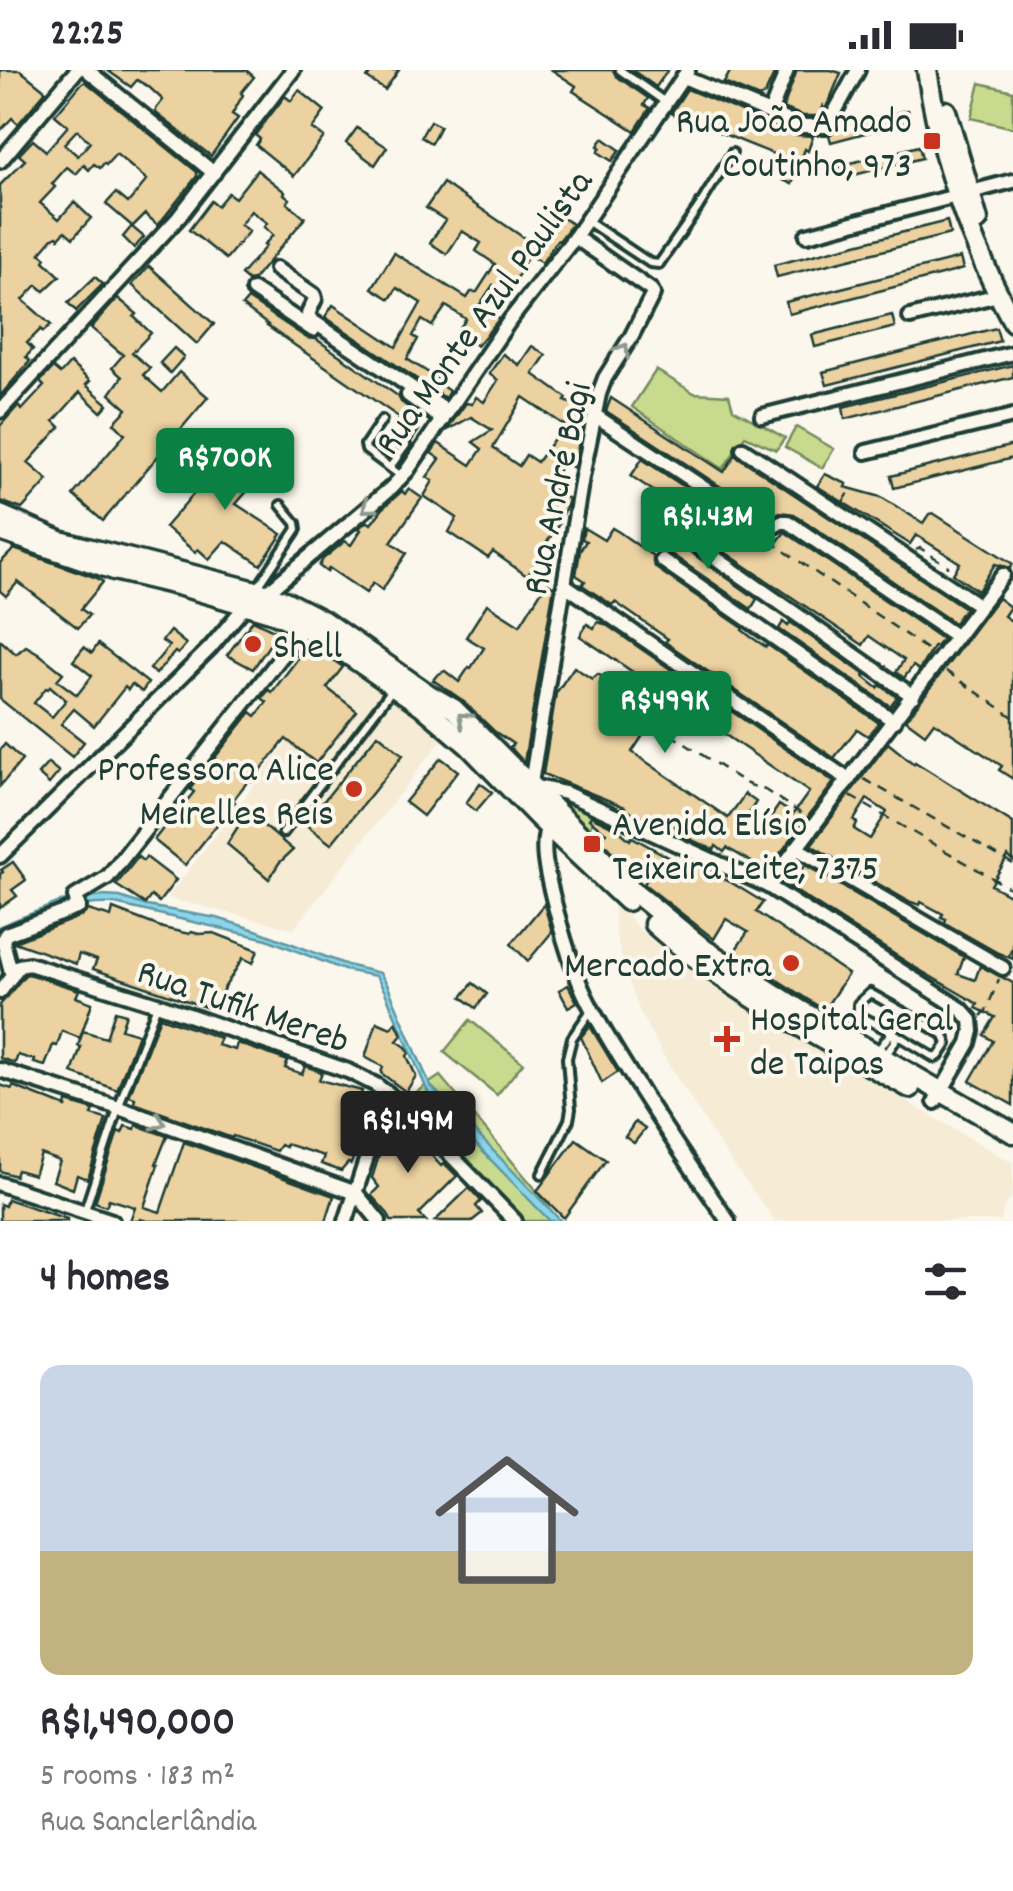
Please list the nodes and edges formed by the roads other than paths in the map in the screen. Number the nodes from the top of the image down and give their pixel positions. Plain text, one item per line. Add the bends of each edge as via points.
1 (77, 70) edge
2 (87, 70) edge
3 (293, 70) edge
4 (620, 70) edge
5 (787, 70) edge
6 (858, 70) edge
7 (926, 70) edge
8 (939, 70) edge
9 (686, 74) edge
10 (666, 103) junction
11 (770, 112) junction
12 (732, 153) dead end
13 (0, 162) edge
14 (214, 173) junction
15 (1013, 181) edge
16 (962, 194) junction
17 (586, 220) junction
18 (807, 235) dead end
19 (575, 236) junction
20 (276, 269) dead end
21 (253, 290) dead end
22 (1006, 296) edge
23 (910, 316) dead end
24 (1013, 322) edge
25 (1013, 353) edge
26 (0, 411) edge
27 (445, 416) junction
28 (596, 416) junction
29 (762, 416) dead end
30 (1013, 416) edge
31 (382, 420) dead end
32 (406, 445) dead end
33 (743, 449) dead end
34 (866, 452) dead end
35 (390, 467) junction
36 (402, 477) junction
37 (282, 506) dead end
38 (0, 516) edge
39 (0, 531) edge
40 (690, 540) dead end
41 (662, 560) dead end
42 (1003, 575) dead end
43 (565, 585) junction
44 (256, 597) junction
45 (980, 606) junction
46 (309, 620) junction
47 (958, 637) junction
48 (395, 686) junction
49 (913, 696) junction
50 (894, 721) junction
51 (848, 781) junction
52 (524, 791) junction
53 (552, 819) junction
54 (282, 833) dead end
55 (796, 848) junction
56 (0, 856) edge
57 (768, 886) junction
58 (1003, 968) road end
59 (16, 971) junction
60 (0, 992) edge
61 (157, 1004) junction
62 (592, 1009) junction
63 (905, 1013) junction
64 (894, 1033) junction
65 (856, 1050) junction
66 (880, 1056) junction
67 (0, 1070) edge
68 (388, 1093) junction
69 (938, 1097) junction
70 (119, 1108) junction
71 (1013, 1133) edge
72 (1013, 1146) edge
73 (542, 1174) dead end
74 (0, 1184) edge
75 (356, 1192) junction
76 (84, 1211) junction
77 (112, 1221) edge
78 (346, 1221) edge
79 (379, 1221) edge
80 (516, 1221) edge
81 (728, 1221) edge

1 - 13 street
2 - 14 street
3 - 14 street
4 - 10 lane
5 - 11 street
6 - 11 street via 827,126 801,126
7 - 16 main road via 940,138
8 - 16 main road
9 - 10 street, Rua Monte Azul Paulista
9 - 11 street
10 - 17 street, Rua Monte Azul Paulista
12 - 17 lane via 659,264
14 - 26 street
15 - 16 street
16 - 18 street
16 - 22 main road via 972,240
17 - 19 street, Rua Monte Azul Paulista
19 - 27 street, Rua Monte Azul Paulista
28 -> 19 street, Rua André Bagi via 602,385 653,294
20 - 27 street via 314,295 311,320
21 - 27 street
22 - 23 street
22 - 24 main road
25 - 29 street
27 - 36 street, Rua Monte Azul Paulista
28 - 43 street, Rua André Bagi
28 - 47 street via 766,529 788,522
30 - 34 street
31 - 35 lane via 366,450
32 - 35 lane
33 - 45 street
35 - 36 lane
36 -> 44 street, Rua Monte Azul Paulista
37 - 44 lane via 297,529
38 - 44 main road via 60,541 103,546
39 - 44 main road via 114,570
40 - 49 street
41 - 50 street
42 - 45 street
43 - 51 street
43 - 52 street, Rua André Bagi
44 - 46 main road via 289,618
44 - 56 street, Rua Monte Azul Paulista
45 - 47 street
46 - 48 main road
52 -> 46 main road via 454,709
46 - 59 street via 108,877 75,904 6,934
47 - 49 street
48 - 52 main road
48 - 54 lane
49 - 50 street
50 - 51 street
51 - 55 street
52 - 53 main road
52 - 57 street via 565,793
53 - 62 street via 545,842 548,876 563,938
53 - 65 main road via 678,946
55 - 57 street
55 - 58 street
57 - 69 street via 967,1014 969,1044
59 - 60 street
59 - 61 street, Rua Tufik Mereb via 28,964
61 - 68 street, Rua Tufik Mereb via 348,1071
61 - 70 lane
62 - 73 lane via 572,1038 569,1120
62 - 81 street
63 - 64 lane
63 - 64 lane via 870,993 858,1004 858,1015
63 - 64 lane via 944,1035 947,1044 936,1058
64 - 66 lane via 895,1041
65 - 66 main road
65 - 69 main road
66 - 69 main road
67 - 70 street
68 - 75 street
68 - 80 street, Rua Tufik Mereb
69 - 71 main road
69 - 72 main road
70 -> 75 street
70 - 76 lane
74 - 76 street
75 - 78 street
75 - 79 street
76 - 77 street

